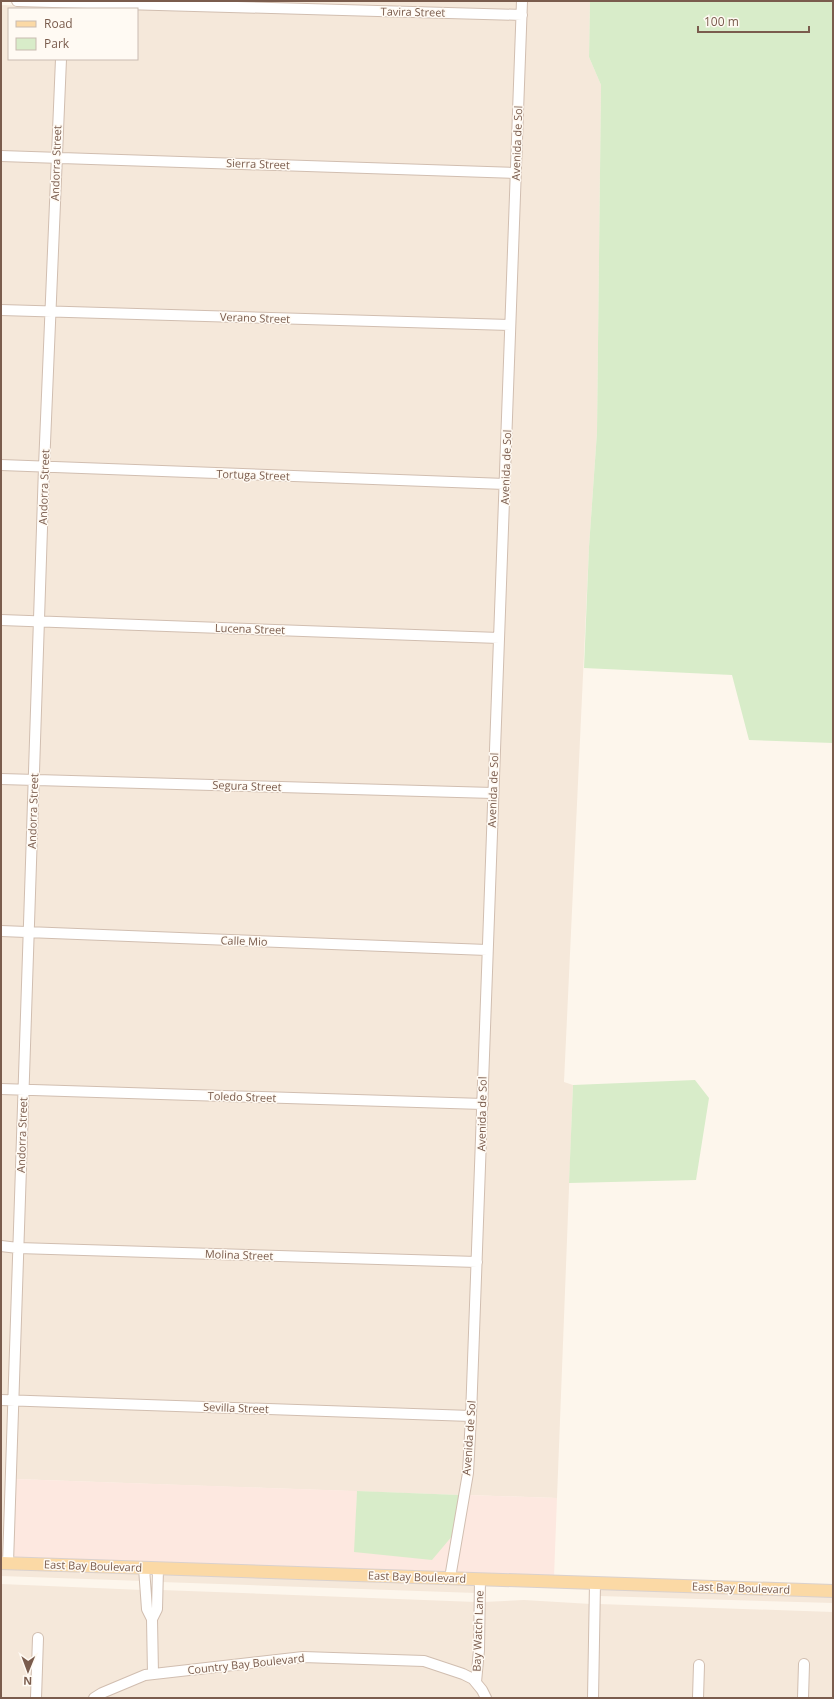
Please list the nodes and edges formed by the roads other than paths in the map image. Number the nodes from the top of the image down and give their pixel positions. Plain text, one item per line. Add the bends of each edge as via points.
1 (17, 1) edge
2 (522, 1) edge
3 (63, 4) edge
4 (522, 15) junction
5 (61, 60) edge
6 (1, 156) edge
7 (56, 158) junction
8 (515, 173) junction
9 (1, 310) edge
10 (50, 311) junction
11 (510, 326) junction
12 (1, 465) edge
13 (44, 467) junction
14 (505, 484) junction
15 (1, 620) edge
16 (40, 621) junction
17 (499, 638) junction
18 (1, 779) edge
19 (34, 780) junction
20 (493, 793) junction
21 (1, 931) edge
22 (30, 932) junction
23 (487, 950) junction
24 (1, 1089) edge
25 (24, 1090) junction
26 (483, 1104) junction
27 (1, 1246) edge
28 (18, 1248) junction
29 (477, 1262) junction
30 (1, 1400) edge
31 (13, 1400) junction
32 (471, 1416) junction
33 (4, 1563) edge
34 (144, 1568) junction
35 (158, 1568) junction
36 (450, 1578) junction
37 (480, 1579) junction
38 (595, 1583) junction
39 (833, 1591) edge
40 (152, 1619) junction
41 (38, 1638) dead end
42 (804, 1664) dead end
43 (700, 1665) dead end
44 (153, 1674) junction
45 (476, 1682) junction
46 (36, 1698) edge
47 (94, 1698) edge
48 (486, 1698) edge
49 (593, 1698) edge
50 (698, 1698) edge
51 (803, 1698) edge

1 - 3 street, Tavira Street
2 - 4 street, Avenida de Sol
3 - 4 street, Tavira Street
4 - 8 street, Avenida de Sol
5 - 7 street, Andorra Street
6 - 7 street, Sierra Street
7 - 8 street, Sierra Street
7 - 10 street, Andorra Street
8 - 11 street, Avenida de Sol
9 - 10 street, Verano Street
10 - 11 street, Verano Street
10 - 13 street, Andorra Street
11 - 14 street, Avenida de Sol
12 - 13 street, Tortuga Street
13 - 14 street, Tortuga Street
13 - 16 street, Andorra Street
14 - 17 street, Avenida de Sol
15 - 16 street, Lucena Street
16 - 17 street, Lucena Street
16 - 19 street, Andorra Street
17 - 20 street, Avenida de Sol
18 - 19 street, Segura Street
19 - 20 street, Segura Street
19 - 22 street, Andorra Street
20 - 23 street, Avenida de Sol
21 - 22 street, Calle Mio
22 - 23 street, Calle Mio
22 - 25 street, Andorra Street
23 - 26 street, Avenida de Sol
24 - 25 street, Toledo Street
25 - 26 street, Toledo Street
25 - 28 street, Andorra Street
26 - 29 street, Avenida de Sol
27 - 28 street, Molina Street
28 - 29 street, Molina Street
28 - 31 street, Andorra Street
29 - 32 street, Avenida de Sol
30 - 31 street, Sevilla Street
31 - 32 street, Sevilla Street
31 - 33 street, Andorra Street
32 - 36 street, Avenida de Sol via 468,1474
33 - 34 main road, East Bay Boulevard
34 - 35 main road, East Bay Boulevard
34 - 40 street via 147,1609
35 - 36 main road, East Bay Boulevard
35 - 40 street via 157,1609
36 - 37 main road, East Bay Boulevard
37 - 38 main road, East Bay Boulevard
37 - 45 street, Bay Watch Lane
38 - 39 main road, East Bay Boulevard
38 - 49 street
40 - 44 street
41 - 46 street
42 - 51 street
43 - 50 street
44 - 45 street, Country Bay Boulevard via 303,1657 424,1661 463,1674
44 - 47 street, Country Bay Boulevard
45 - 48 street, Country Bay Boulevard

